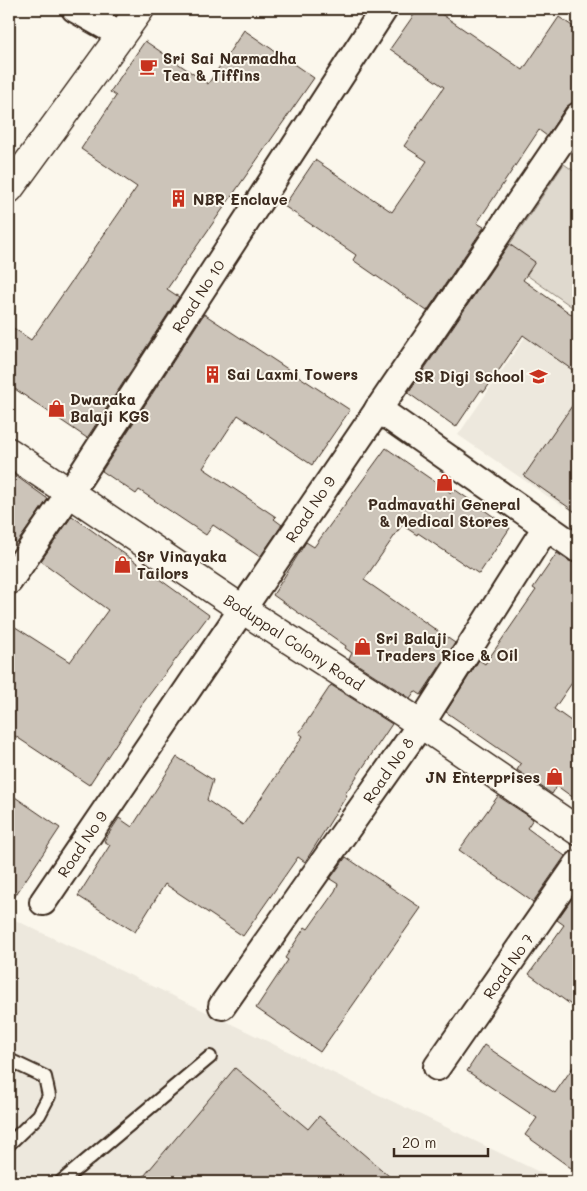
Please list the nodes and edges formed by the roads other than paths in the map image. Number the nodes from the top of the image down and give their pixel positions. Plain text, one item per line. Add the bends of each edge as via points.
1 (75, 9) edge
2 (139, 9) edge
3 (384, 9) edge
4 (121, 35) junction
5 (578, 116) edge
6 (9, 189) edge
7 (378, 409) junction
8 (9, 452) edge
9 (69, 494) junction
10 (546, 527) junction
11 (578, 549) edge
12 (9, 581) edge
13 (242, 609) junction
14 (421, 724) junction
15 (578, 832) edge
16 (578, 864) edge
17 (42, 902) dead end
18 (222, 1006) dead end
19 (210, 1058) dead end
20 (9, 1060) edge
21 (437, 1067) dead end
22 (9, 1144) edge
23 (61, 1182) edge

1 - 4 street
2 - 4 street
3 - 9 street, Road No 10
4 - 6 street
5 - 7 street, Road No 9
7 - 10 street
7 - 13 street, Road No 9
8 - 9 street, Boduppal Colony Road
9 - 12 street, Road No 10
9 - 13 street, Boduppal Colony Road
10 - 11 street
10 - 14 street, Road No 8
13 - 14 street, Boduppal Colony Road
13 - 17 street, Road No 9
14 - 15 street, Boduppal Colony Road
14 - 18 street, Road No 8
16 - 21 street, Road No 7
19 - 23 lane
20 - 22 lane via 45,1076 49,1096 39,1115

